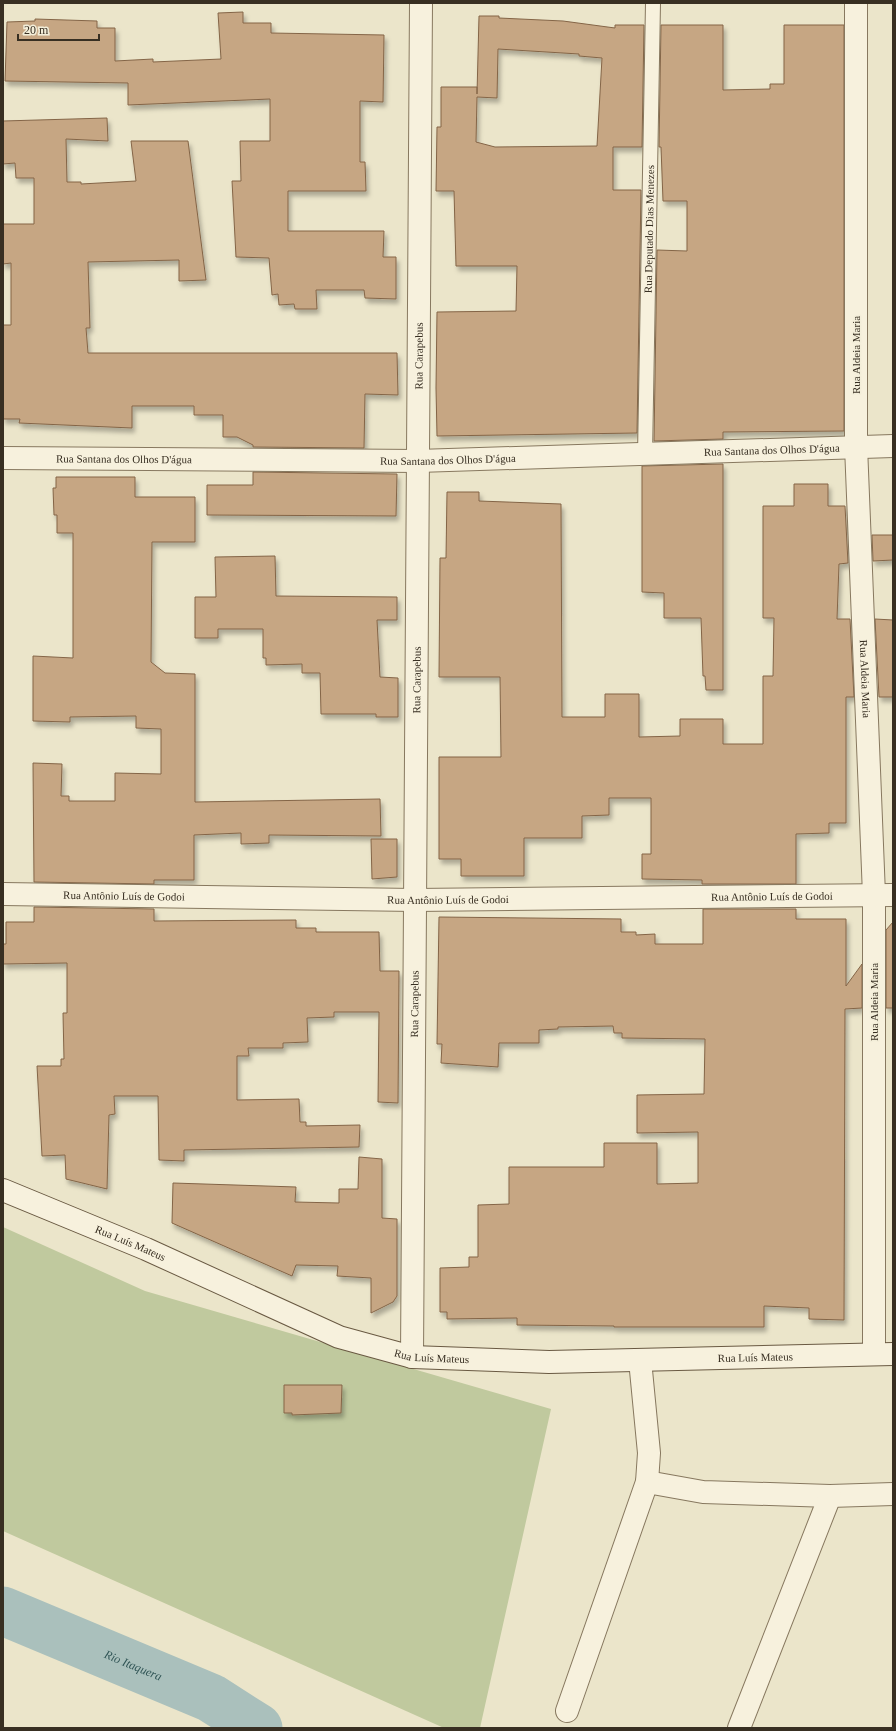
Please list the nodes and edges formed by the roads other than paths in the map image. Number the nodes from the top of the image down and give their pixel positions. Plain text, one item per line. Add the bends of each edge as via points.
1 (421, 3) edge
2 (653, 3) edge
3 (856, 3) edge
4 (856, 446) junction
5 (893, 446) edge
6 (646, 455) junction
7 (3, 458) edge
8 (418, 461) junction
9 (3, 894) edge
10 (884, 895) edge
11 (415, 900) junction
12 (3, 1190) edge
13 (883, 1354) edge
14 (412, 1357) junction
15 (640, 1360) junction
16 (647, 1482) junction
17 (893, 1494) edge
18 (830, 1496) junction
19 (567, 1711) dead end
20 (739, 1728) edge

1 - 8 street, Rua Carapebus
2 - 6 lane, Rua Deputado Dias Menezes
3 - 4 street, Rua Aldeia Maria
4 - 5 street, Rua Santana dos Olhos D'água
4 - 6 street, Rua Santana dos Olhos D'água
4 - 10 street, Rua Aldeia Maria
6 - 8 street, Rua Santana dos Olhos D'água
7 - 8 street, Rua Santana dos Olhos D'água
8 - 11 street, Rua Carapebus
9 - 11 street, Rua Antônio Luís de Godoi
10 - 11 street, Rua Antônio Luís de Godoi
10 - 13 street, Rua Aldeia Maria
11 - 14 street, Rua Carapebus
12 - 14 street, Rua Luís Mateus via 146,1249 339,1337
13 - 15 street, Rua Luís Mateus
14 - 15 street, Rua Luís Mateus via 549,1362
15 - 16 street via 649,1452
16 - 18 street via 703,1492
16 - 19 street
17 - 18 street
18 - 20 street

